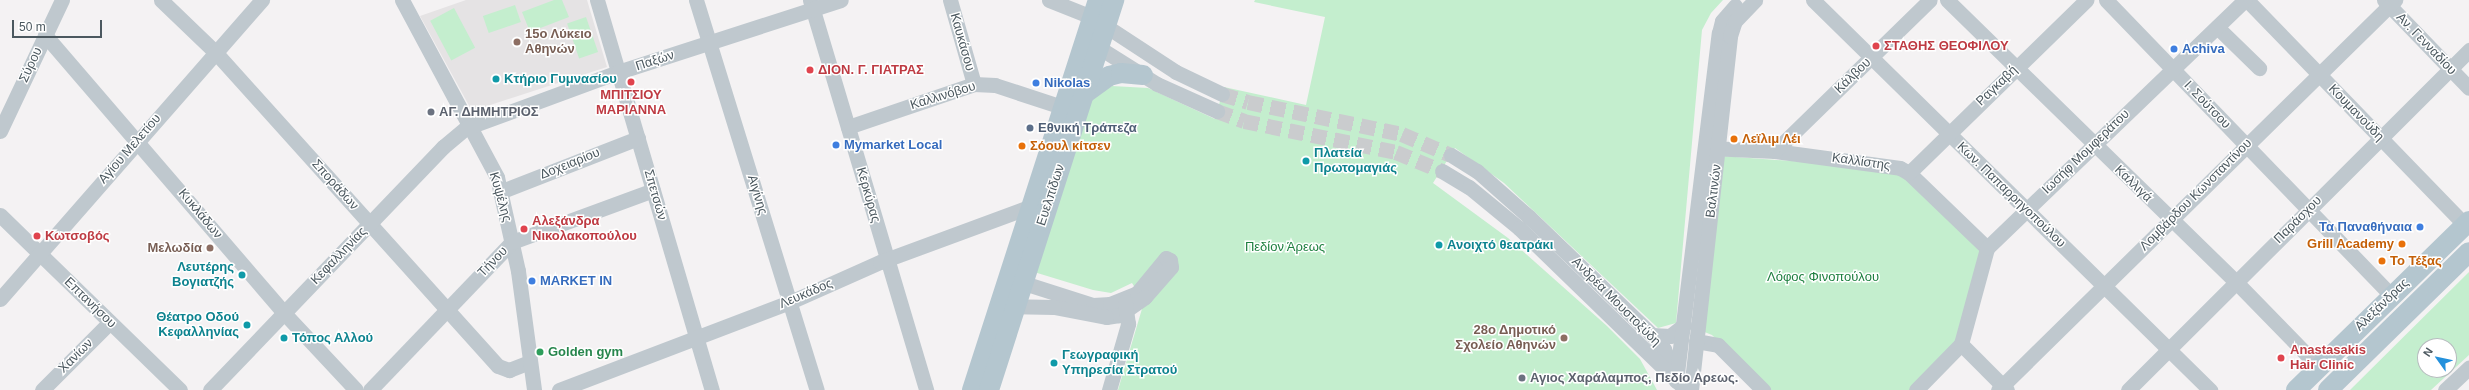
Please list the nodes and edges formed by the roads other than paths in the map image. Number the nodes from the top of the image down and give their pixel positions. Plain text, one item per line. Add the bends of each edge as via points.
1 (62, 0) edge
2 (161, 0) edge
3 (262, 0) edge
4 (402, 0) edge
5 (597, 0) edge
6 (696, 0) edge
7 (841, 0) edge
8 (950, 0) edge
9 (1049, 0) edge
10 (1114, 0) edge
11 (1741, 0) edge
12 (1755, 0) edge
13 (1813, 0) edge
14 (1930, 0) edge
15 (1947, 0) edge
16 (2086, 0) edge
17 (2106, 0) edge
18 (2246, 0) edge
19 (2389, 2) edge
20 (812, 5) edge
21 (1102, 18) edge
22 (2217, 27) junction
23 (45, 35) junction
24 (709, 43) junction
25 (1092, 43) junction
26 (2469, 50) edge
27 (216, 53) junction
28 (1871, 58) junction
29 (2016, 68) junction
30 (2259, 68) dead end
31 (2173, 69) junction
32 (2450, 69) junction
33 (618, 72) junction
34 (2319, 74) junction
35 (1143, 75) junction
36 (974, 84) junction
37 (2469, 88) edge
38 (1222, 94) tunnel mouth
39 (1083, 95) junction
40 (1062, 107) junction
41 (1216, 111) tunnel mouth
42 (470, 125) junction
43 (848, 127) junction
44 (0, 131) edge
45 (1949, 134) junction
46 (638, 138) junction
47 (2380, 138) junction
48 (137, 140) junction
49 (2094, 146) junction
50 (2247, 146) junction
51 (1712, 148) junction
52 (1776, 151) junction
53 (1451, 155) tunnel mouth
54 (1442, 171) tunnel mouth
55 (1909, 173) junction
56 (653, 190) junction
57 (502, 191) junction
58 (1051, 195) junction
59 (1031, 207) junction
60 (2026, 210) junction
61 (2309, 210) junction
62 (0, 216) edge
63 (2171, 220) junction
64 (370, 223) junction
65 (2467, 223) edge
66 (512, 242) junction
67 (1987, 248) junction
68 (2469, 252) edge
69 (39, 253) junction
70 (887, 260) junction
71 (1015, 280) junction
72 (2236, 282) junction
73 (2104, 286) junction
74 (2392, 296) junction
75 (0, 299) edge
76 (790, 302) junction
77 (1126, 305) junction
78 (1015, 306) junction
79 (448, 309) junction
80 (284, 313) junction
81 (110, 322) junction
82 (1684, 324) junction
83 (1652, 335) junction
84 (696, 337) junction
85 (1696, 341) junction
86 (1961, 344) junction
87 (2168, 349) junction
88 (1694, 359) junction
89 (530, 362) junction
90 (2319, 367) junction
91 (2469, 368) edge
92 (1678, 387) edge
93 (2003, 389) edge
94 (42, 390) edge
95 (180, 390) edge
96 (210, 390) edge
97 (356, 390) edge
98 (370, 390) edge
99 (534, 390) edge
100 (559, 390) edge
101 (712, 390) edge
102 (817, 390) edge
103 (926, 390) edge
104 (972, 390) edge
105 (989, 390) edge
106 (1109, 390) edge
107 (1691, 390) edge
108 (1763, 390) edge
109 (1916, 390) edge
110 (2128, 390) edge
111 (2210, 390) edge
112 (2296, 390) edge
113 (2328, 390) edge
114 (2445, 390) edge

1 - 23 street, Σύρου
2 - 27 street, Σποράδων
3 - 27 street, Αγίου Μελετίου
4 - 42 street, Κυψέλης
5 - 33 street, Σπετσών
6 - 24 street, Αιγίνης
7 - 20 street, Παξών
8 - 36 street, Καυκάσου
9 - 21 street
10 - 21 main road, Ευελπίδων
11 - 51 street, Βαλτινών via 1724,18 1719,33
12 - 51 street, Βαλτινών via 1738,17 1731,29
13 - 28 street, Κων. Παπαρρηγοπούλου
14 - 28 street, Κάλβου
15 - 29 street, Καλλιγά
16 - 29 street, Ραγκαβή
17 - 31 street, Ι. Σούτσου
18 - 22 street, Ιωσήφ Μομφεράτου
18 - 34 street, Κουμανούδη
19 - 32 street, Αν. Γενναδίου
19 - 34 street, Λομβάρδου Κωνσταντίνου
20 - 24 street, Παξών
20 - 43 street, Κερκύρας
21 - 25 main road, Ευελπίδων
21 - 38 street via 1176,72
22 - 30 street
22 - 31 street, Ιωσήφ Μομφεράτου
23 - 44 street, Σύρου
23 - 48 street, Κυκλάδων
24 - 33 street, Παξών
24 - 76 street, Αιγίνης
25 - 35 street
25 - 39 main road, Ευελπίδων
25 - 40 main road, Ευελπίδων
26 - 32 street, Παράσχου
27 - 48 street, Αγίου Μελετίου
27 - 64 street, Σποράδων
28 - 45 street, Κων. Παπαρρηγοπούλου
28 - 52 street, Κάλβου
29 - 45 street, Ραγκαβή
29 - 49 street, Καλλιγά
31 - 49 street, Ιωσήφ Μομφεράτου
31 - 50 street, Ι. Σούτσου
32 - 37 street, Αν. Γενναδίου
32 - 47 street, Παράσχου
33 - 42 street, Παξών
33 - 46 street, Σπετσών
34 - 47 street, Κουμανούδη
34 - 50 street, Λομβάρδου Κωνσταντίνου
35 - 39 main road via 1121,73 1109,76
35 - 41 street via 1186,99
36 - 40 street, Καλλινόβου via 995,85
36 - 43 street, Καλλινόβου
39 - 58 main road, Ευελπίδων
40 - 59 main road, Ευελπίδων
42 - 57 street, Κυψέλης via 497,176
42 - 64 street, Κεφαλληνίας via 443,146
43 - 70 street, Κερκύρας
45 - 55 street, Ραγκαβή
45 - 60 street, Κων. Παπαρρηγοπούλου
46 - 56 street, Σπετσών
46 - 57 street, Δοχειαρίου
47 - 61 street, Παράσχου
47 - 65 street, Κουμανούδη
48 - 69 street, Αγίου Μελετίου
48 - 80 street, Κυκλάδων
49 - 60 street, Ιωσήφ Μομφεράτου
49 - 63 street, Καλλιγά
50 - 61 street, Ι. Σούτσου
50 - 63 street, Λομβάρδου Κωνσταντίνου
51 - 52 street, Καλλίστης
51 - 82 street, Βαλτινών
51 - 85 street, Βαλτινών
52 - 55 street, Καλλίστης via 1876,163
53 - 83 street, Ανδρέα Μουστοξύδη via 1477,171 1529,217
54 - 92 street, Ανδρέα Μουστοξύδη via 1469,187 1519,228
55 - 67 street, Καλλίστης
56 - 66 street, Τήνου
56 - 84 street, Σπετσών
57 - 66 street, Κυψέλης
58 - 59 street, Λευκάδος
58 - 71 main road, Ευελπίδων
59 - 70 street, Λευκάδος
59 - 71 main road, Ευελπίδων
60 - 67 street, Ιωσήφ Μομφεράτου
60 - 73 street, Κων. Παπαρρηγοπούλου
61 - 72 street, Παράσχου
61 - 74 street, Ι. Σούτσου
62 - 69 street, Επτανήσου
63 - 72 street, Καλλιγά
63 - 73 street, Λομβάρδου Κωνσταντίνου
64 - 79 street, Σποράδων
64 - 80 street, Κεφαλληνίας
65 - 74 main road, Αλεξάνδρας
66 - 79 street, Τήνου
66 - 89 street, Κυψέλης
67 - 86 street
68 - 113 main road, Αλεξάνδρας
69 - 75 street, Αγίου Μελετίου
69 - 81 street, Επτανήσου
70 - 76 street, Λευκάδος
70 - 103 street, Κερκύρας
71 - 77 street via 1093,305
71 - 78 main road, Ευελπίδων
71 - 104 main road, Ευελπίδων
72 - 87 street, Παράσχου
72 - 90 street, Καλλιγά
73 - 87 street, Κων. Παπαρρηγοπούλου
73 - 93 street, Λομβάρδου Κωνσταντίνου
74 - 90 main road, Αλεξάνδρας
76 - 84 street, Λευκάδος
76 - 102 street, Αιγίνης
77 - 78 street via 1119,315 1106,316 1054,307
77 - 106 street via 1128,324
78 - 105 main road, Ευελπίδων
79 - 89 street, Σποράδων via 498,366 509,370
79 - 98 street, Τήνου
80 - 96 street, Κεφαλληνίας
80 - 97 street, Κυκλάδων
81 - 94 street, Χανίων
81 - 95 street, Επτανήσου
82 - 83 street via 1670,336
82 - 92 street, Βαλτινών
83 - 92 street, Ανδρέα Μουστοξύδη via 1664,349
84 - 100 street, Λευκάδος
84 - 101 street, Σπετσών
85 - 88 street, Βαλτινών
85 - 108 street via 1718,345
86 - 93 street
86 - 109 street
87 - 110 street, Παράσχου
87 - 111 street, Κων. Παπαρρηγοπούλου
88 - 92 street
88 - 107 street, Βαλτινών
89 - 99 street, Κυψέλης
90 - 112 main road, Αλεξάνδρας
91 - 114 street

